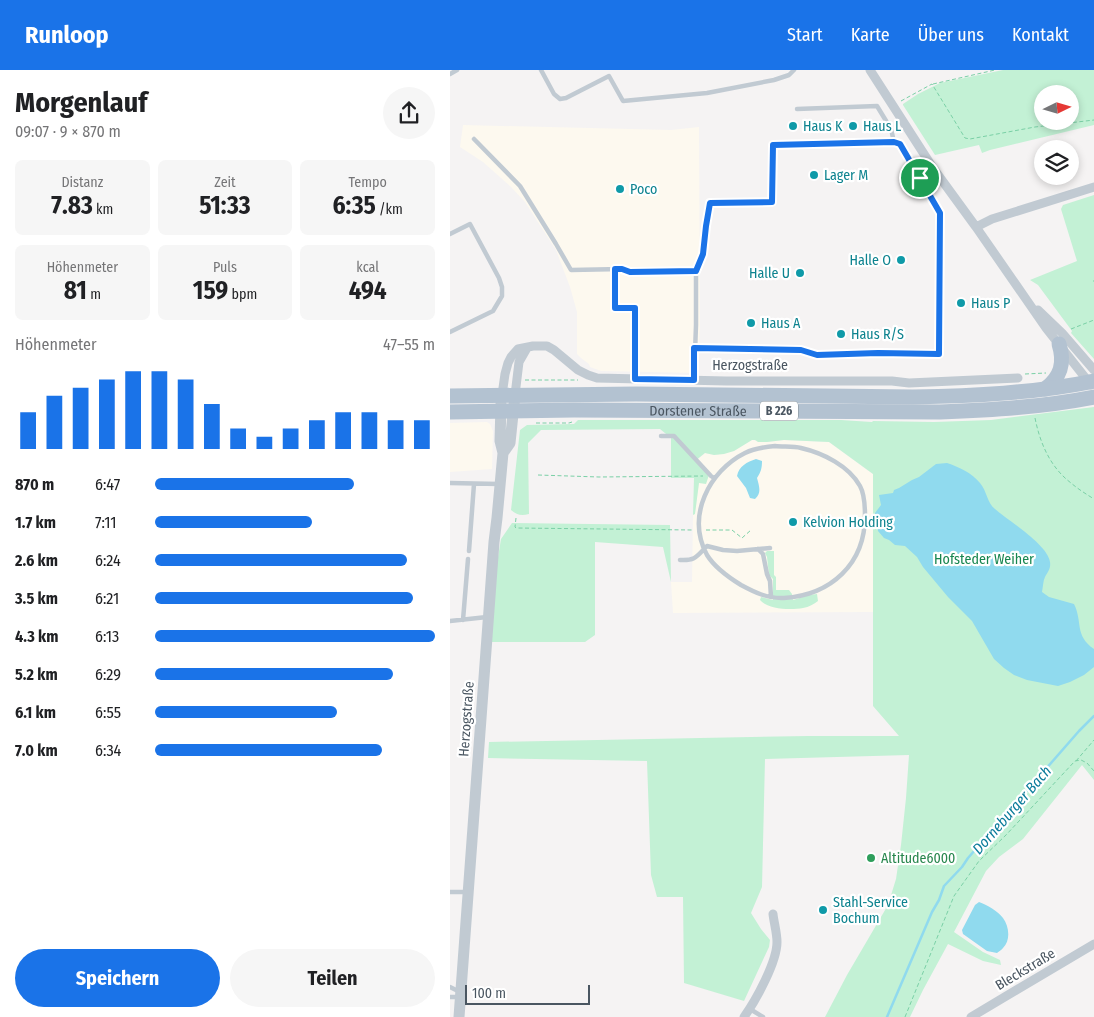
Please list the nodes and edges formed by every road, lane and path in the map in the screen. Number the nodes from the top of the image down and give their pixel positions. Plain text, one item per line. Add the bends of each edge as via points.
1 (457, 70) edge
2 (541, 70) edge
3 (794, 70) edge
4 (995, 70) edge
5 (873, 71) edge
6 (450, 74) edge
7 (932, 84) junction
8 (892, 106) junction
9 (797, 109) dead end
10 (1094, 120) edge
11 (474, 139) dead end
12 (894, 142) junction
13 (1094, 187) edge
14 (976, 227) junction
15 (450, 234) edge
16 (615, 269) junction
17 (696, 271) junction
18 (1094, 320) edge
19 (450, 332) edge
20 (1060, 338) junction
21 (527, 348) junction
22 (694, 348) junction
23 (1060, 368) junction
24 (588, 375) junction
25 (1018, 378) joint
26 (635, 379) junction
27 (524, 380) dead end
28 (694, 380) junction
29 (1093, 384) edge
30 (1045, 389) junction
31 (508, 395) junction
32 (450, 396) edge
33 (507, 411) junction
34 (450, 412) edge
35 (1034, 415) dead end
36 (661, 436) dead end
37 (538, 475) dead end
38 (713, 477) junction
39 (450, 483) edge
40 (474, 484) junction
41 (500, 484) junction
42 (1094, 500) edge
43 (516, 518) dead end
44 (699, 530) junction
45 (751, 530) dead end
46 (705, 548) junction
47 (770, 548) dead end
48 (758, 549) junction
49 (469, 551) dead end
50 (468, 559) dead end
51 (680, 560) dead end
52 (771, 597) junction
53 (488, 618) junction
54 (463, 620) junction
55 (450, 621) edge
56 (1094, 740) edge
57 (1075, 761) junction
58 (1094, 771) edge
59 (450, 892) edge
60 (468, 892) junction
61 (773, 914) dead end
62 (1094, 944) edge
63 (455, 993) edge
64 (747, 1013) edge
65 (459, 1017) edge
66 (763, 1017) edge
67 (905, 1017) edge
68 (971, 1017) edge

1 - 6 lane
2 - 3 lane via 560,99 609,76 623,101 716,92 789,76
4 - 7 path
5 - 8 street
7 - 8 path
7 - 10 path via 965,138 970,140
8 - 14 street
9 - 12 lane via 877,106 891,128
11 - 16 lane via 520,186 572,270
12 - 17 lane via 773,145 772,202 710,203 703,254
12 - 22 lane via 900,144 940,213 939,354 817,355 801,350
13 - 14 street
14 - 20 street via 1046,328
15 - 19 lane via 470,224 502,287 502,296 493,311
16 - 17 lane via 630,272
16 - 26 lane via 615,308 635,308
17 - 22 lane
18 - 20 path
20 - 23 main road
20 - 29 street
20 - 29 street
21 - 24 street, Herzogstraße via 547,346
21 - 31 street, Herzogstraße
21 - 31 street, Herzogstraße via 518,349 510,360 505,374
22 - 28 lane
23 - 25 path via 1018,375
23 - 30 main road via 1055,380
24 - 26 street, Herzogstraße
24 - 27 path via 580,380
25 - 28 street, Herzogstraße via 953,382 909,382 892,378
26 - 28 street, Herzogstraße
29 - 30 main road, Dorstener Straße / B 226
29 - 33 main road, Dorstener Straße / B 226 via 1033,406 940,412
30 - 31 main road, Dorstener Straße / B 226 via 913,397
31 - 32 main road, Dorstener Straße / B 226
31 - 33 street, Herzogstraße
33 - 34 main road, Dorstener Straße / B 226
33 - 41 street, Herzogstraße via 510,443 503,454
35 - 42 path via 1038,435 1050,461 1070,483
36 - 38 lane via 674,436
37 - 38 path
38 - 44 lane via 702,504
38 - 52 lane via 746,452 775,446 800,448 830,458 861,487 865,506 864,532 848,569 813,592 794,597
39 - 40 lane
40 - 41 lane
40 - 49 lane
41 - 53 street, Herzogstraße
43 - 44 path via 516,528
44 - 45 path via 732,530 742,538
44 - 46 lane
46 - 48 lane
46 - 51 lane via 696,558
46 - 52 lane via 713,563 733,580
47 - 48 lane
48 - 52 lane via 763,554
50 - 54 lane
53 - 54 lane
53 - 60 street, Herzogstraße
54 - 55 lane
56 - 57 path
57 - 58 path via 1087,763
57 - 67 path via 979,861 954,896
59 - 60 lane
60 - 63 street, Herzogstraße
61 - 64 street via 776,952
62 - 68 street, Bleckstraße
63 - 65 street, Herzogstraße
64 - 66 lane

